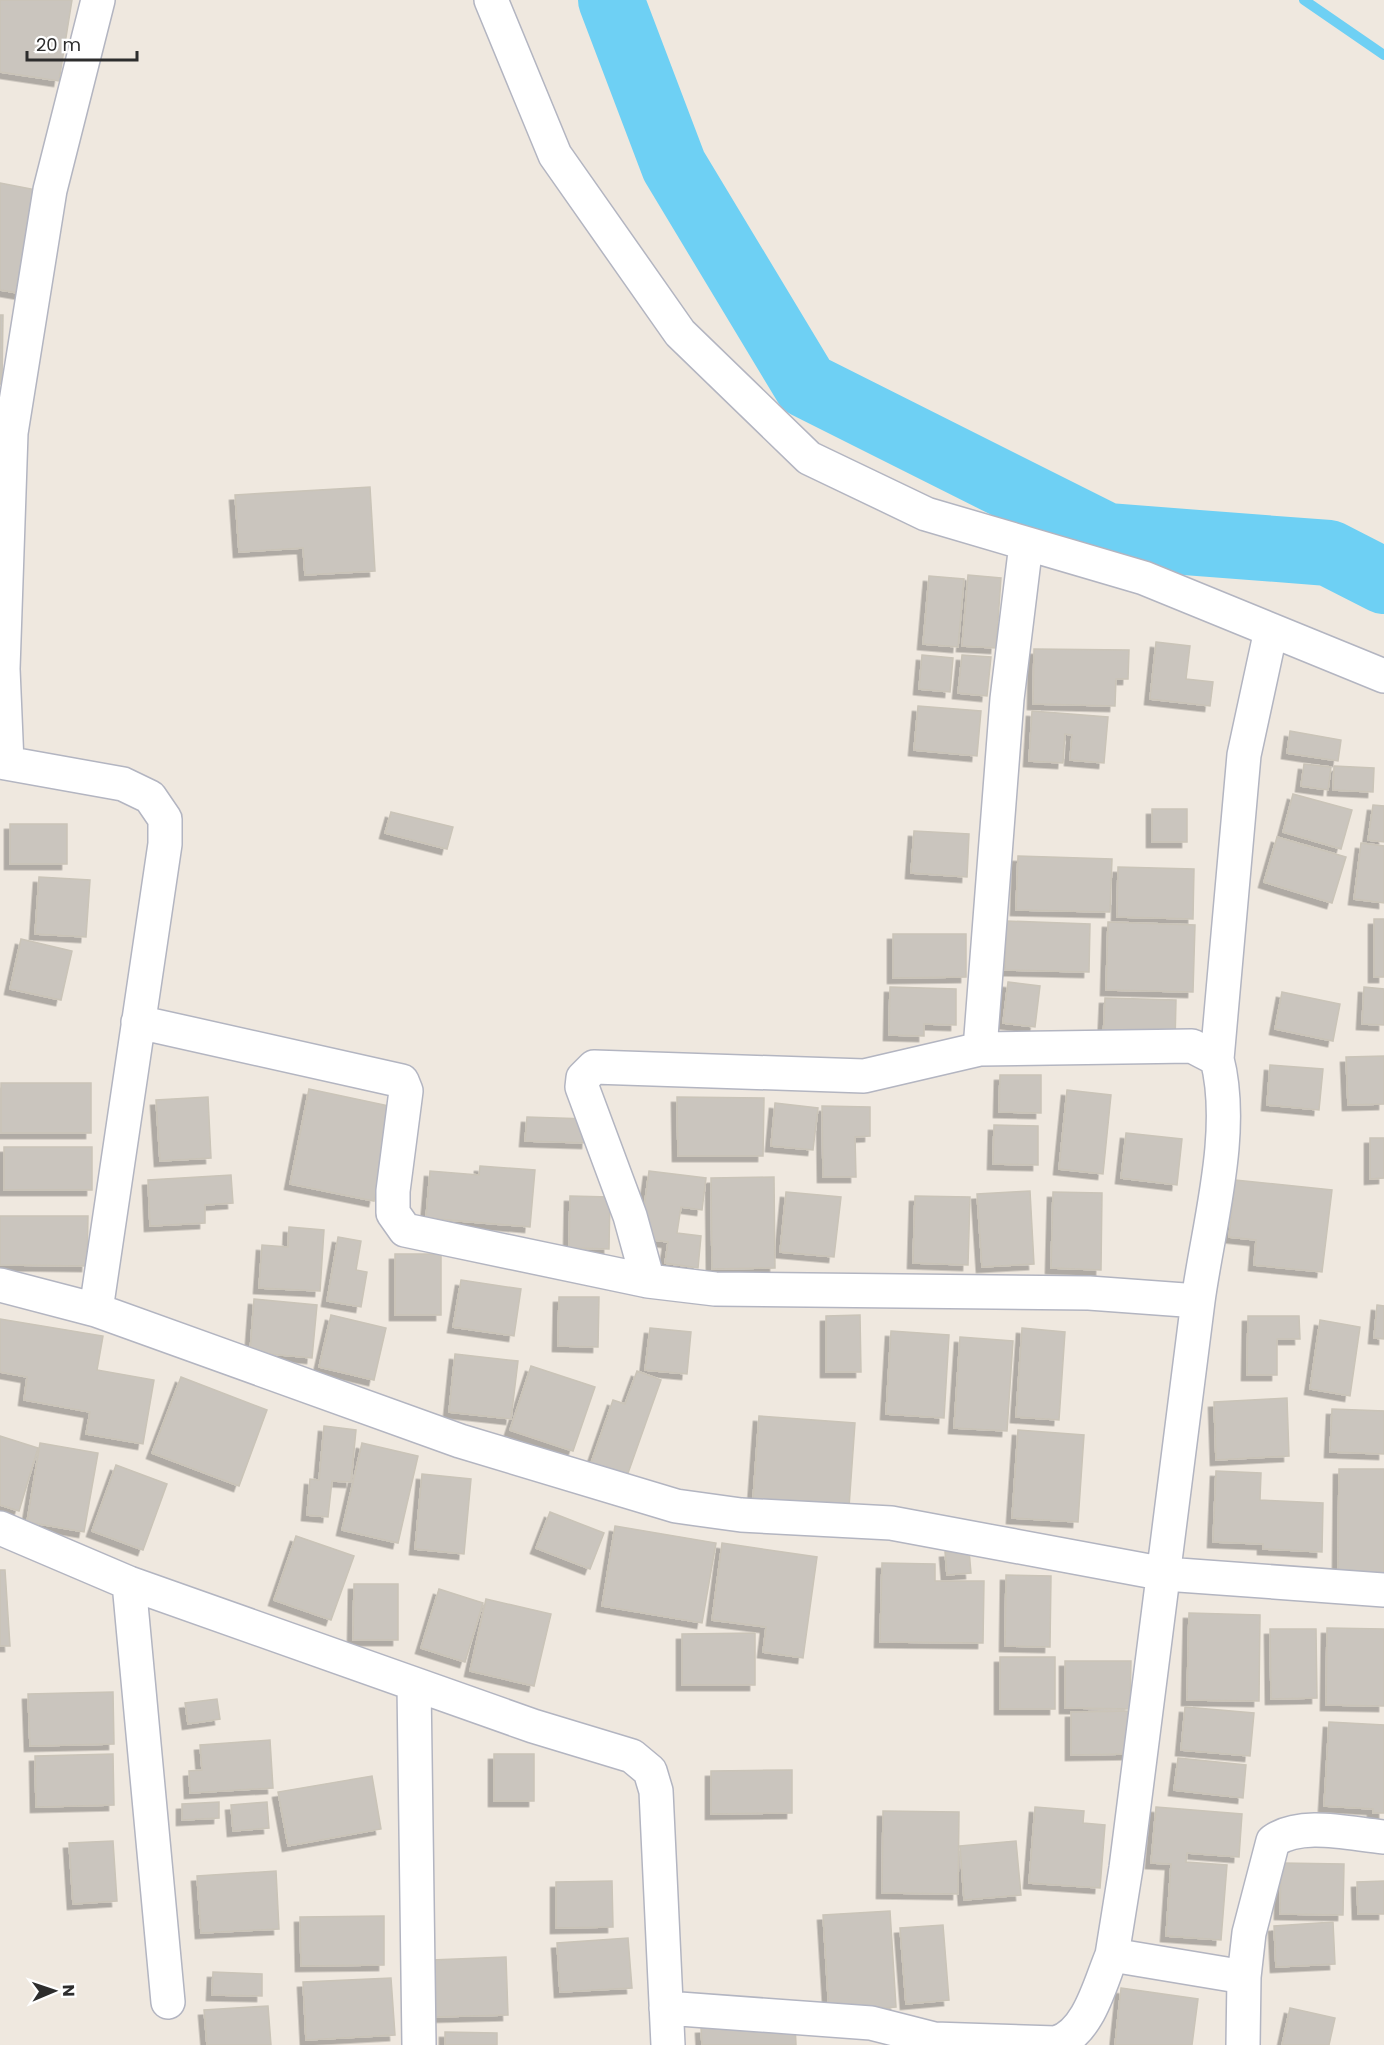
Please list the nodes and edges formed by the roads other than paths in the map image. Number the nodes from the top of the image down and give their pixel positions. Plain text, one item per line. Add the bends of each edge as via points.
1 (98, 0) edge
2 (491, 0) edge
3 (1026, 544) junction
4 (1271, 630) junction
5 (1384, 676) edge
6 (3, 762) edge
7 (138, 1022) junction
8 (980, 1049) junction
9 (1217, 1059) junction
10 (648, 1281) junction
11 (0, 1285) edge
12 (1198, 1301) junction
13 (96, 1310) junction
14 (0, 1528) edge
15 (1165, 1574) junction
16 (129, 1582) junction
17 (1384, 1590) edge
18 (414, 1684) junction
19 (1384, 1837) edge
20 (1112, 1955) junction
21 (1244, 1977) junction
22 (168, 2002) dead end
23 (666, 2008) junction
24 (419, 2045) edge
25 (668, 2045) edge
26 (1243, 2045) edge

1 - 6 street via 50,190 11,433
2 - 3 street via 555,155 680,333 809,458 926,514
3 - 4 street via 1144,578
3 - 8 street via 1007,699
4 - 5 street
4 - 9 street via 1244,755
6 - 7 street via 123,784 150,797 165,819 165,844
7 - 10 street via 402,1081 406,1091 393,1213 405,1230
7 - 13 street
8 - 9 street via 1192,1046
8 - 10 street via 864,1076 594,1067 583,1078 582,1088 630,1216
9 - 12 street via 1224,1086 1224,1131
10 - 12 street via 715,1289 1055,1292
11 - 13 street
12 - 15 street
13 - 15 street via 460,1441 676,1506 741,1515 891,1523
14 - 16 street
15 - 17 street
15 - 20 street
16 - 18 street
16 - 22 street
18 - 23 street via 632,1756 650,1771 656,1791
18 - 24 street
19 - 21 street via 1305,1831 1286,1832 1272,1841 1249,1933
20 - 21 street
20 - 23 street via 1083,2022 1065,2040 1056,2043 934,2039 871,2023
21 - 26 street
23 - 25 street

